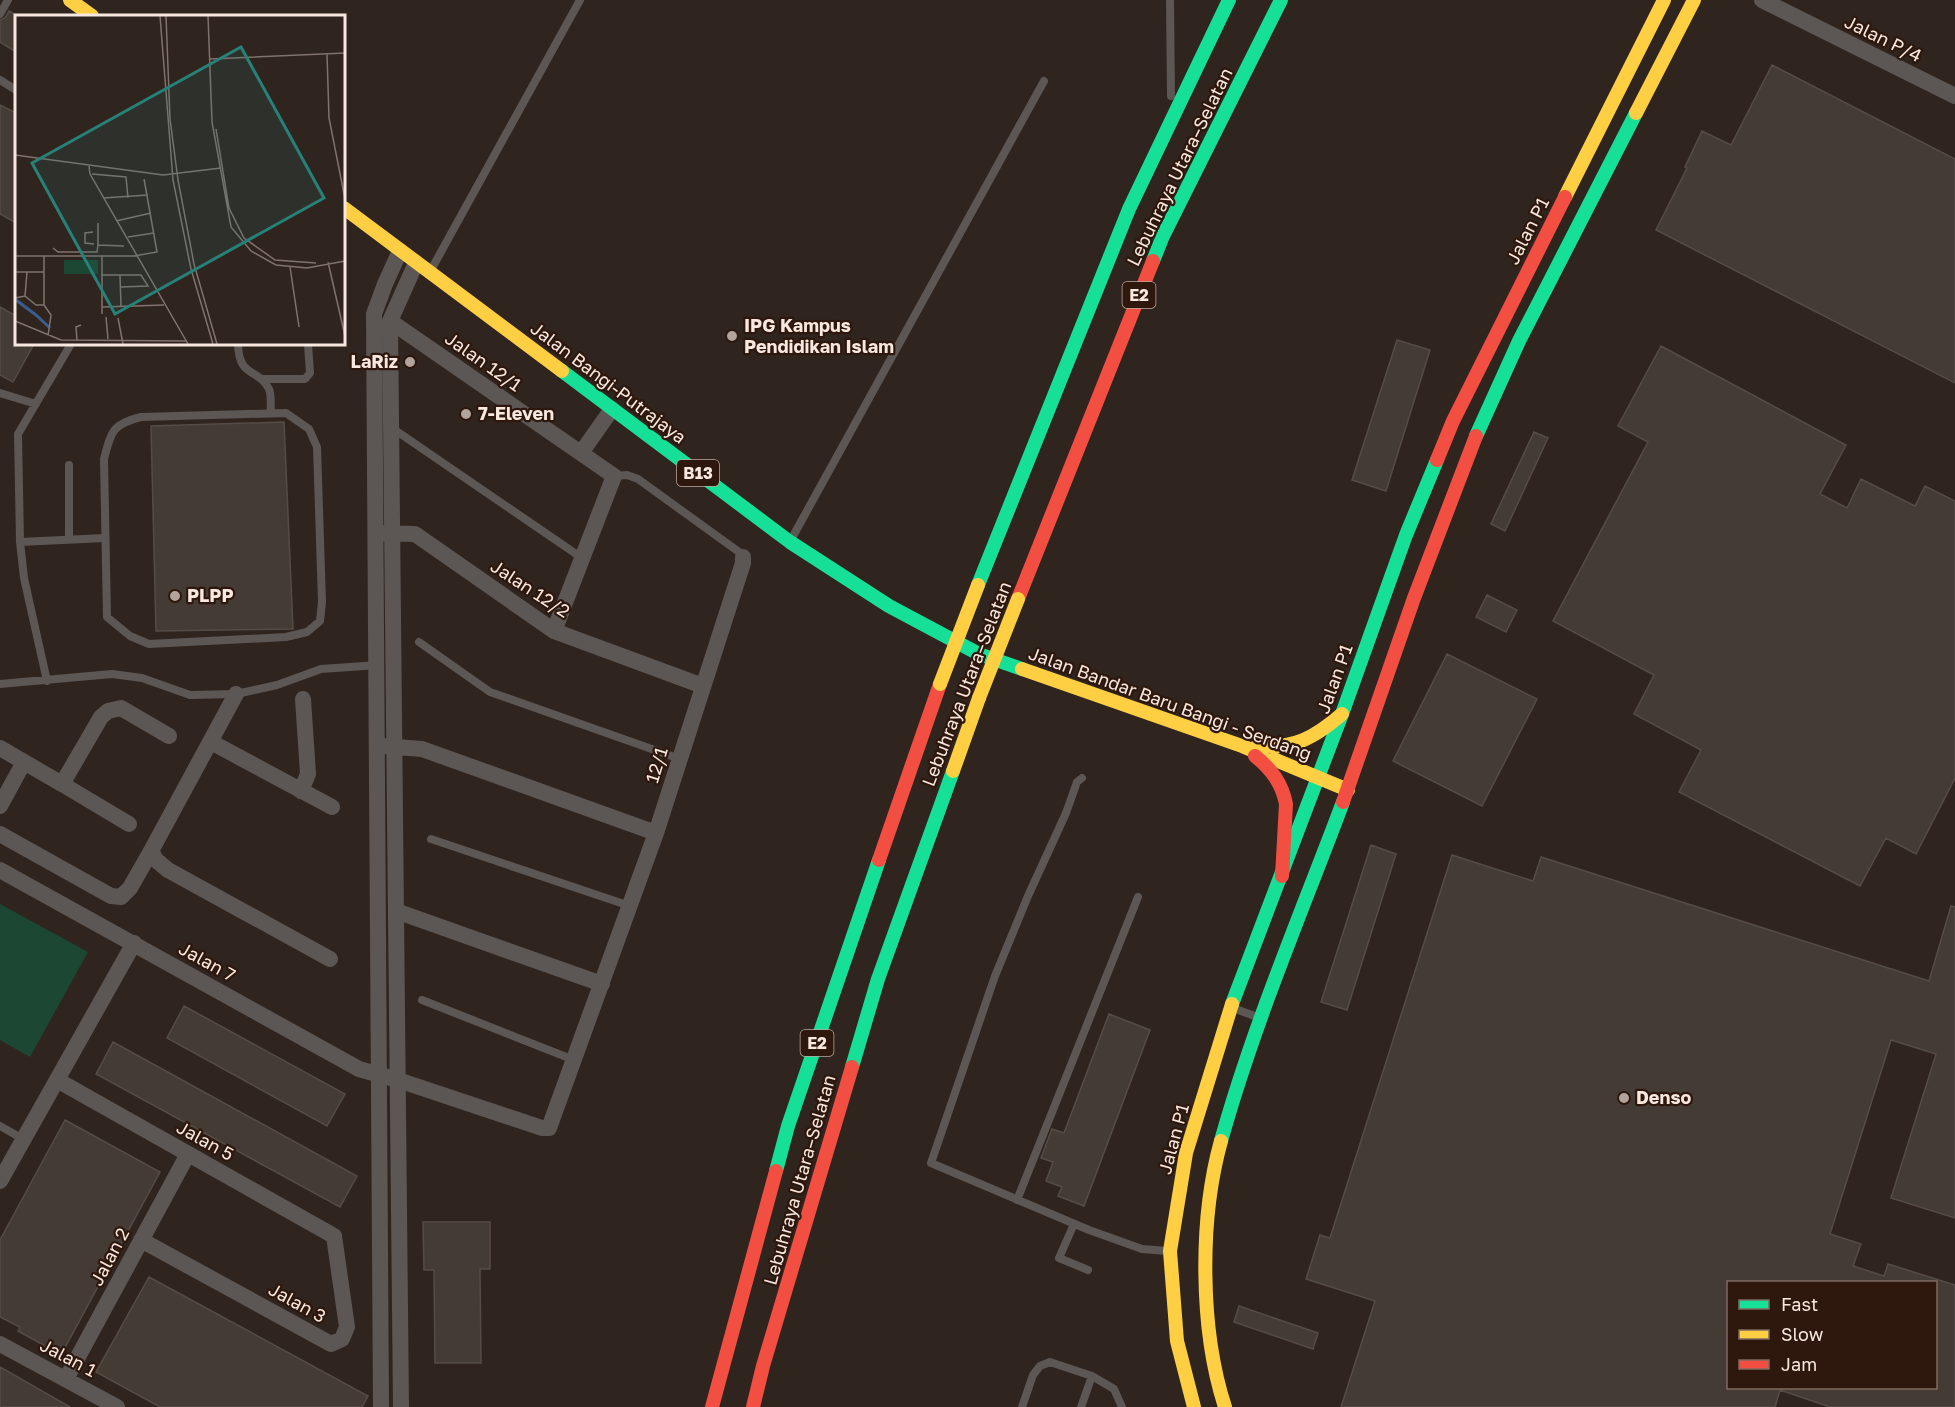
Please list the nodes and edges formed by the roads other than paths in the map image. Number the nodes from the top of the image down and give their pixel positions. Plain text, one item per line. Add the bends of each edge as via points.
1 (8, 0) edge
2 (580, 0) edge
3 (1170, 0) edge
4 (1229, 0) edge
5 (1281, 0) edge
6 (1664, 0) edge
7 (1694, 0) edge
8 (1762, 0) edge
9 (73, 5) edge
10 (0, 14) edge
11 (90, 15) edge
12 (0, 80) edge
13 (1044, 81) dead end
14 (15, 89) edge
15 (1955, 96) edge
16 (1171, 121) junction
17 (345, 209) edge
18 (400, 251) junction
19 (423, 268) junction
20 (390, 321) junction
21 (70, 345) edge
22 (238, 345) edge
23 (308, 345) edge
24 (261, 379) junction
25 (0, 393) edge
26 (36, 404) junction
27 (612, 409) junction
28 (271, 413) junction
29 (391, 427) junction
30 (581, 453) junction
31 (69, 465) dead end
32 (614, 476) junction
33 (375, 533) junction
34 (392, 533) junction
35 (105, 537) junction
36 (69, 539) junction
37 (20, 542) junction
38 (790, 542) junction
39 (743, 556) joint
40 (582, 558) junction
41 (554, 631) junction
42 (419, 642) dead end
43 (980, 654) joint
44 (393, 664) junction
45 (376, 665) junction
46 (47, 681) junction
47 (0, 684) edge
48 (703, 686) junction
49 (236, 694) junction
50 (303, 699) dead end
51 (1342, 714) junction
52 (169, 736) dead end
53 (211, 742) junction
54 (376, 746) junction
55 (1242, 746) junction
56 (394, 747) junction
57 (0, 748) edge
58 (680, 759) junction
59 (24, 762) junction
60 (1082, 778) dead end
61 (1318, 778) junction
62 (62, 784) junction
63 (1348, 790) junction
64 (301, 791) junction
65 (0, 806) edge
66 (332, 807) dead end
67 (129, 825) dead end
68 (657, 833) junction
69 (0, 834) edge
70 (431, 839) dead end
71 (151, 851) junction
72 (0, 870) edge
73 (1282, 876) junction
74 (1138, 897) dead end
75 (630, 906) junction
76 (396, 911) junction
77 (134, 943) junction
78 (330, 959) dead end
79 (602, 984) junction
80 (422, 1000) dead end
81 (1231, 1007) junction
82 (1261, 1018) junction
83 (574, 1060) junction
84 (378, 1075) junction
85 (57, 1080) junction
86 (398, 1080) junction
87 (0, 1126) edge
88 (23, 1139) junction
89 (188, 1154) junction
90 (0, 1180) edge
91 (1017, 1200) junction
92 (1074, 1224) junction
93 (334, 1236) joint
94 (141, 1240) junction
95 (1170, 1251) junction
96 (1088, 1270) dead end
97 (0, 1344) edge
98 (1092, 1376) junction
99 (66, 1379) junction
100 (117, 1407) edge
101 (381, 1407) edge
102 (401, 1407) edge
103 (712, 1407) edge
104 (753, 1407) edge
105 (1022, 1407) edge
106 (1081, 1407) edge
107 (1122, 1407) edge
108 (1194, 1407) edge
109 (1225, 1407) edge

1 - 10 lane
2 - 19 lane
3 - 16 lane
4 - 16 main road, Lebuhraya Utara–Selatan / E2
5 - 104 main road, Lebuhraya Utara–Selatan / E2, bridge via 1163,236 979,698 878,979
6 - 51 main road, Jalan P1 via 1453,421
7 - 63 main road via 1519,341 1470,450 1430,546
8 - 15 street, Jalan P/4
9 - 11 main road
12 - 14 lane
13 - 38 lane
16 - 103 main road, Lebuhraya Utara–Selatan / E2, bridge via 1129,209 940,684 788,1126
17 - 18 main road, Jalan Bangi-Putrajaya / B13
18 - 19 main road, Jalan Bangi-Putrajaya / B13
18 - 33 street via 374,314
19 - 20 street
19 - 27 main road, Jalan Bangi-Putrajaya / B13
20 - 29 street
20 - 30 street, Jalan 12/1
21 - 26 lane
22 - 24 lane via 244,368
23 - 24 lane via 310,373 305,379
24 - 28 lane via 270,390
25 - 26 lane
26 - 37 lane via 18,434
27 - 30 street
27 - 38 main road, Jalan Bangi-Putrajaya / B13
28 - 35 lane via 141,417 122,422 110,436 104,459
28 - 35 lane via 286,413 309,429 317,447 321,611 320,621 307,632 286,637 149,644 130,636 107,617
29 - 34 street
29 - 40 lane
30 - 32 street, Jalan 12/1
31 - 36 lane
32 - 39 lane via 638,479
32 - 40 street
33 - 34 street, Jalan 12/2
33 - 45 street
34 - 41 street, Jalan 12/2 via 415,534
34 - 44 street
35 - 36 lane
36 - 37 lane
37 - 46 lane
38 - 43 main road, Jalan Bangi-Putrajaya / B13 via 889,606
39 - 48 street, 12/1
40 - 41 street
41 - 48 street, Jalan 12/2
42 - 58 lane via 490,692
43 - 55 main road, Jalan Bandar Baru Bangi - Serdang / B13
44 - 45 lane
44 - 56 street
45 - 49 lane via 321,669
45 - 54 street
46 - 47 lane
46 - 49 lane via 112,674 142,678 190,695
48 - 58 street, 12/1
49 - 53 street
50 - 64 street via 308,774
51 - 55 main road via 1306,742 1277,748
51 - 61 main road, Jalan P1
52 - 62 street via 120,708 108,711
53 - 64 street
53 - 71 street
54 - 56 street
54 - 84 street
55 - 61 main road, Jalan Bandar Baru Bangi - Serdang / B13
55 - 73 main road via 1276,777 1285,795
56 - 68 street via 422,749
56 - 76 street
57 - 59 street
58 - 68 street, 12/1
59 - 62 street
59 - 65 street
60 - 91 lane via 995,976 931,1163
61 - 63 main road, Jalan Bandar Baru Bangi - Serdang / B13
61 - 73 main road, Jalan P1
62 - 67 street
63 - 82 main road
64 - 66 street
68 - 75 street, 12/1
69 - 71 street via 111,896 121,897 130,888
70 - 75 lane
71 - 78 street via 168,870
72 - 77 street, Jalan 7
73 - 81 main road, Jalan P1
74 - 91 lane
75 - 79 street, 12/1
76 - 79 street
76 - 86 street
77 - 84 street, Jalan 7 via 359,1069
77 - 85 street
79 - 83 street, 12/1
80 - 83 lane
81 - 82 lane
81 - 95 main road, Jalan P1 via 1186,1153
82 - 109 main road via 1214,1165 1206,1225 1207,1302 1216,1379
83 - 86 street, Jalan 7 via 549,1128
84 - 86 street, Jalan 7
84 - 101 street
85 - 88 street
85 - 89 street, Jalan 5
86 - 102 street
87 - 88 lane
88 - 90 street
89 - 93 street, Jalan 5
89 - 94 street, Jalan 2
91 - 92 lane
92 - 95 lane via 1142,1249
92 - 96 lane via 1059,1258
93 - 94 street, Jalan 3 via 347,1327 342,1339 331,1344
94 - 99 street, Jalan 2
95 - 108 main road, Jalan P1 via 1178,1341
97 - 99 street, Jalan 1
98 - 105 lane via 1050,1362 1040,1366
98 - 106 lane
98 - 107 lane via 1114,1389
99 - 100 street, Jalan 1

